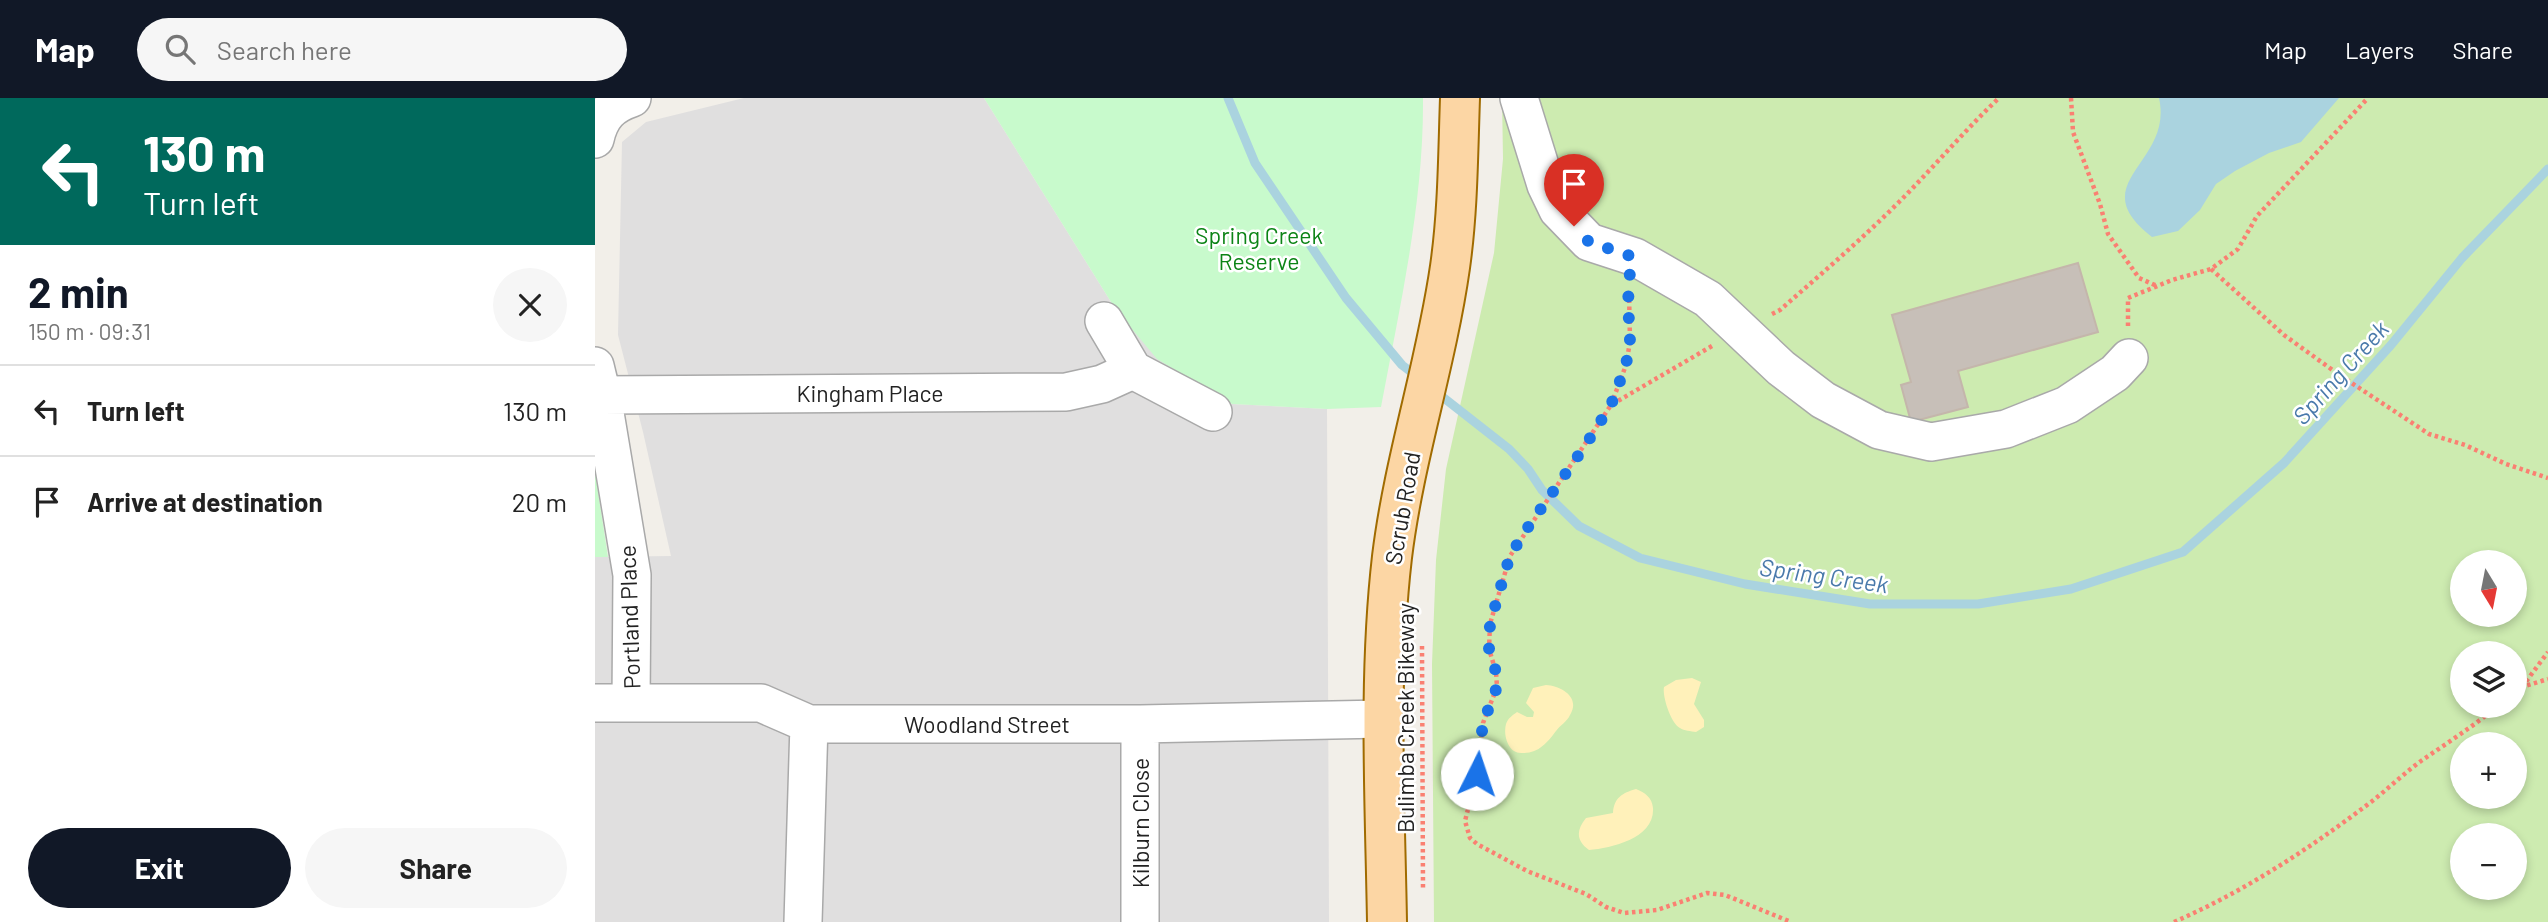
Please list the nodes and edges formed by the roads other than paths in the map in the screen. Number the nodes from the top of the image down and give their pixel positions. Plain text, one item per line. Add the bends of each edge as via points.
1 (632, 98) edge
2 (1460, 98) edge
3 (1519, 98) edge
4 (595, 139) edge
5 (1104, 321) dead end
6 (2129, 358) road end
7 (1133, 370) junction
8 (599, 380) edge
9 (1213, 412) dead end
10 (595, 703) edge
11 (631, 703) junction
12 (1383, 719) junction
13 (809, 724) junction
14 (1140, 724) junction
15 (803, 922) edge
16 (1140, 922) edge
17 (1387, 922) edge

1 - 4 street via 614,104 597,126
2 - 12 main road, Scrub Road via 1450,267 1392,554 1384,631
3 - 6 street via 1558,210 1589,242 1631,256 1708,299 1781,368 1823,400 1879,430 1931,442 2006,429 2067,405
5 - 7 street
7 - 8 street, Kingham Place via 1102,384 1066,392
7 - 9 street
8 - 11 street, Portland Place via 632,575
10 - 11 street, Woodland Street
11 - 13 street, Woodland Street via 761,703
12 - 14 street, Woodland Street
12 - 17 main road, Scrub Road
13 - 14 street, Woodland Street
13 - 15 street
14 - 16 street, Kilburn Close

